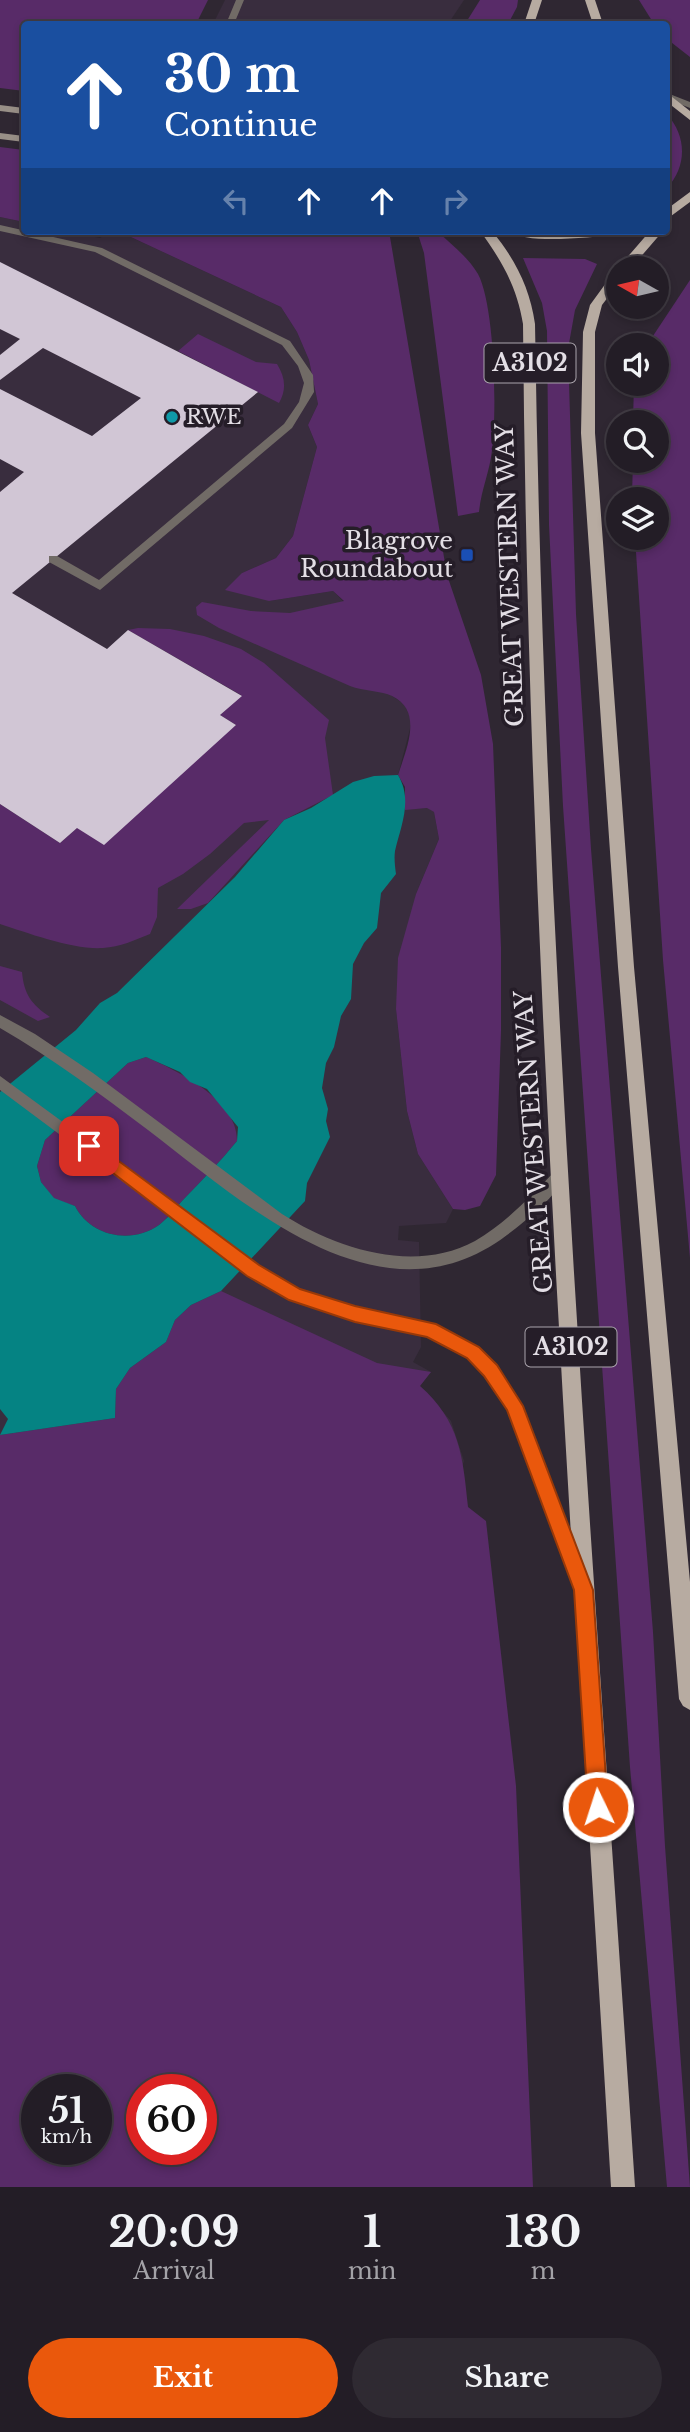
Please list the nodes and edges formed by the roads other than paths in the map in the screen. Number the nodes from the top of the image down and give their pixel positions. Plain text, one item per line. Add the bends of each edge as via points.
1 (240, 0) edge
2 (537, 0) edge
3 (590, 0) edge
4 (231, 21) edge
5 (530, 21) edge
6 (597, 21) edge
7 (670, 97) edge
8 (670, 99) edge
9 (690, 105) edge
10 (0, 108) edge
11 (21, 111) edge
12 (690, 117) edge
13 (0, 136) edge
14 (21, 139) edge
15 (690, 196) edge
16 (670, 214) edge
17 (0, 228) edge
18 (21, 233) edge
19 (31, 235) edge
20 (489, 235) edge
21 (547, 235) edge
22 (567, 235) edge
23 (653, 235) edge
24 (635, 256) edge
25 (606, 291) edge
26 (53, 559) dead end
27 (0, 1021) edge
28 (2, 1083) edge
29 (560, 1175) junction
30 (584, 1590) junction
31 (690, 1699) edge
32 (623, 2187) edge

1 - 4 street
2 - 5 main road
3 - 6 main road
7 - 9 street
8 - 12 main road
10 - 11 main road
13 - 14 main road
15 - 16 main road
17 - 18 street
19 - 26 street via 98,250 286,343 308,369 310,394 288,426 100,586
20 - 29 main road, GREAT WESTERN WAY / A3102 via 517,276 529,324 548,987
21 - 22 main road
23 - 24 main road
25 - 31 main road, A3102 via 596,305 589,332 588,433 626,967
27 - 29 street via 290,1227 358,1255 435,1261 471,1250 498,1234
28 - 30 street via 253,1270 295,1295 430,1330 473,1353 514,1406
29 - 30 main road, GREAT WESTERN WAY / A3102
30 - 32 main road, GREAT WESTERN WAY / A3102

